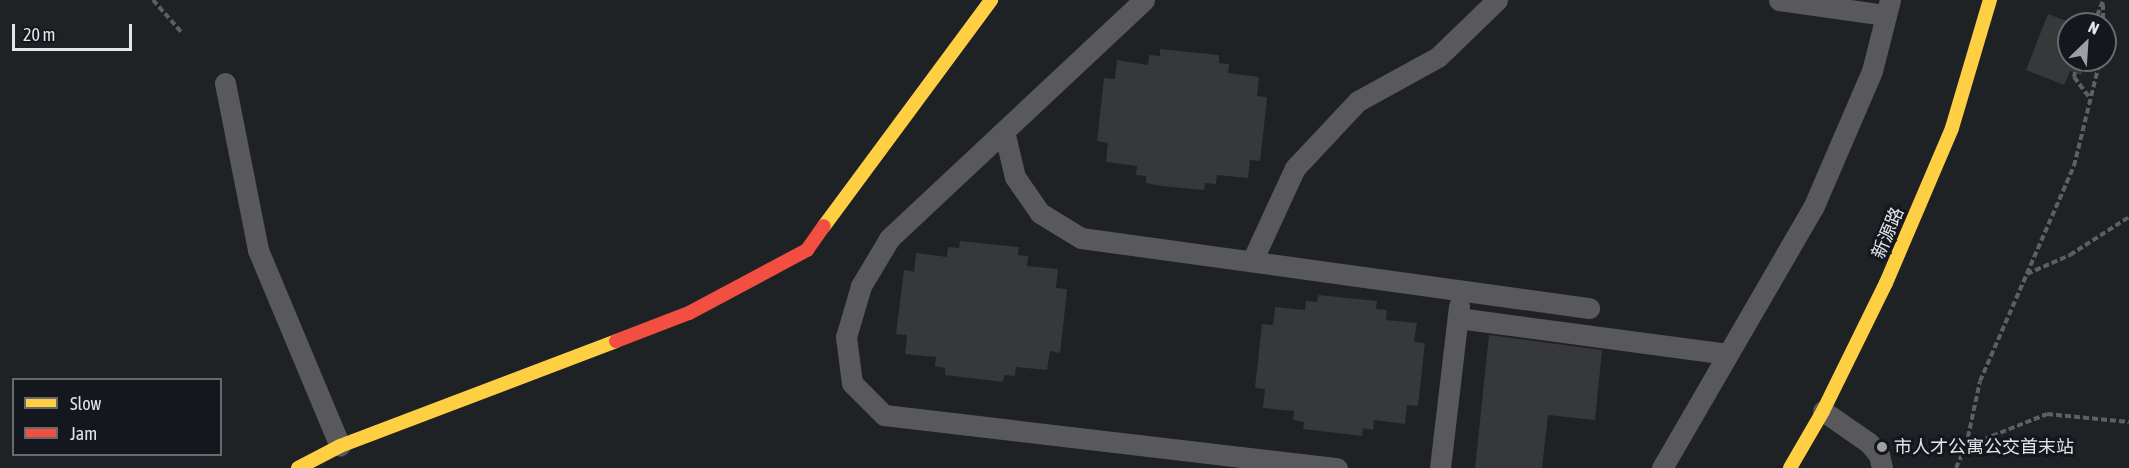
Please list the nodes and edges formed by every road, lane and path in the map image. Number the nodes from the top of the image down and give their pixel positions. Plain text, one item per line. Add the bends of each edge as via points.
1 (153, 0) edge
2 (991, 0) edge
3 (1144, 0) edge
4 (1497, 0) edge
5 (1779, 0) edge
6 (1990, 0) edge
7 (1888, 7) edge
8 (183, 33) dead end
9 (2075, 72) dead end
10 (2097, 72) edge
11 (225, 83) dead end
12 (2090, 99) junction
13 (1004, 131) junction
14 (2129, 217) edge
15 (1252, 261) junction
16 (2026, 275) junction
17 (1461, 290) junction
18 (1589, 308) dead end
19 (1458, 318) junction
20 (1728, 354) junction
21 (1823, 411) junction
22 (2129, 422) edge
23 (340, 446) junction
24 (1966, 446) junction
25 (298, 468) edge
26 (1337, 468) edge
27 (1440, 468) edge
28 (1662, 468) edge
29 (1790, 468) edge
30 (1882, 468) edge
31 (1956, 468) edge

1 - 8 path
2 - 23 street via 807,250 689,313
3 - 13 lane
4 - 15 lane via 1438,57 1358,101 1295,168
5 - 7 lane
6 - 21 street, 新源路 via 1952,128 1886,283
7 - 20 lane via 1872,70 1813,207
9 - 12 path via 2074,77
10 - 12 path
11 - 23 lane via 258,250
12 - 16 path via 2074,166
13 - 15 lane via 1015,177 1040,213 1081,238
13 - 26 lane via 889,239 872,267 861,286 846,337 852,383 884,415
14 - 16 path via 2070,255
15 - 17 lane
16 - 24 path via 1980,381
17 - 18 lane
17 - 19 lane
19 - 20 lane
19 - 27 lane
20 - 28 lane
21 - 29 street, 新源路
21 - 30 lane via 1869,443 1879,455
22 - 24 path via 2047,414
23 - 25 street
24 - 31 path

